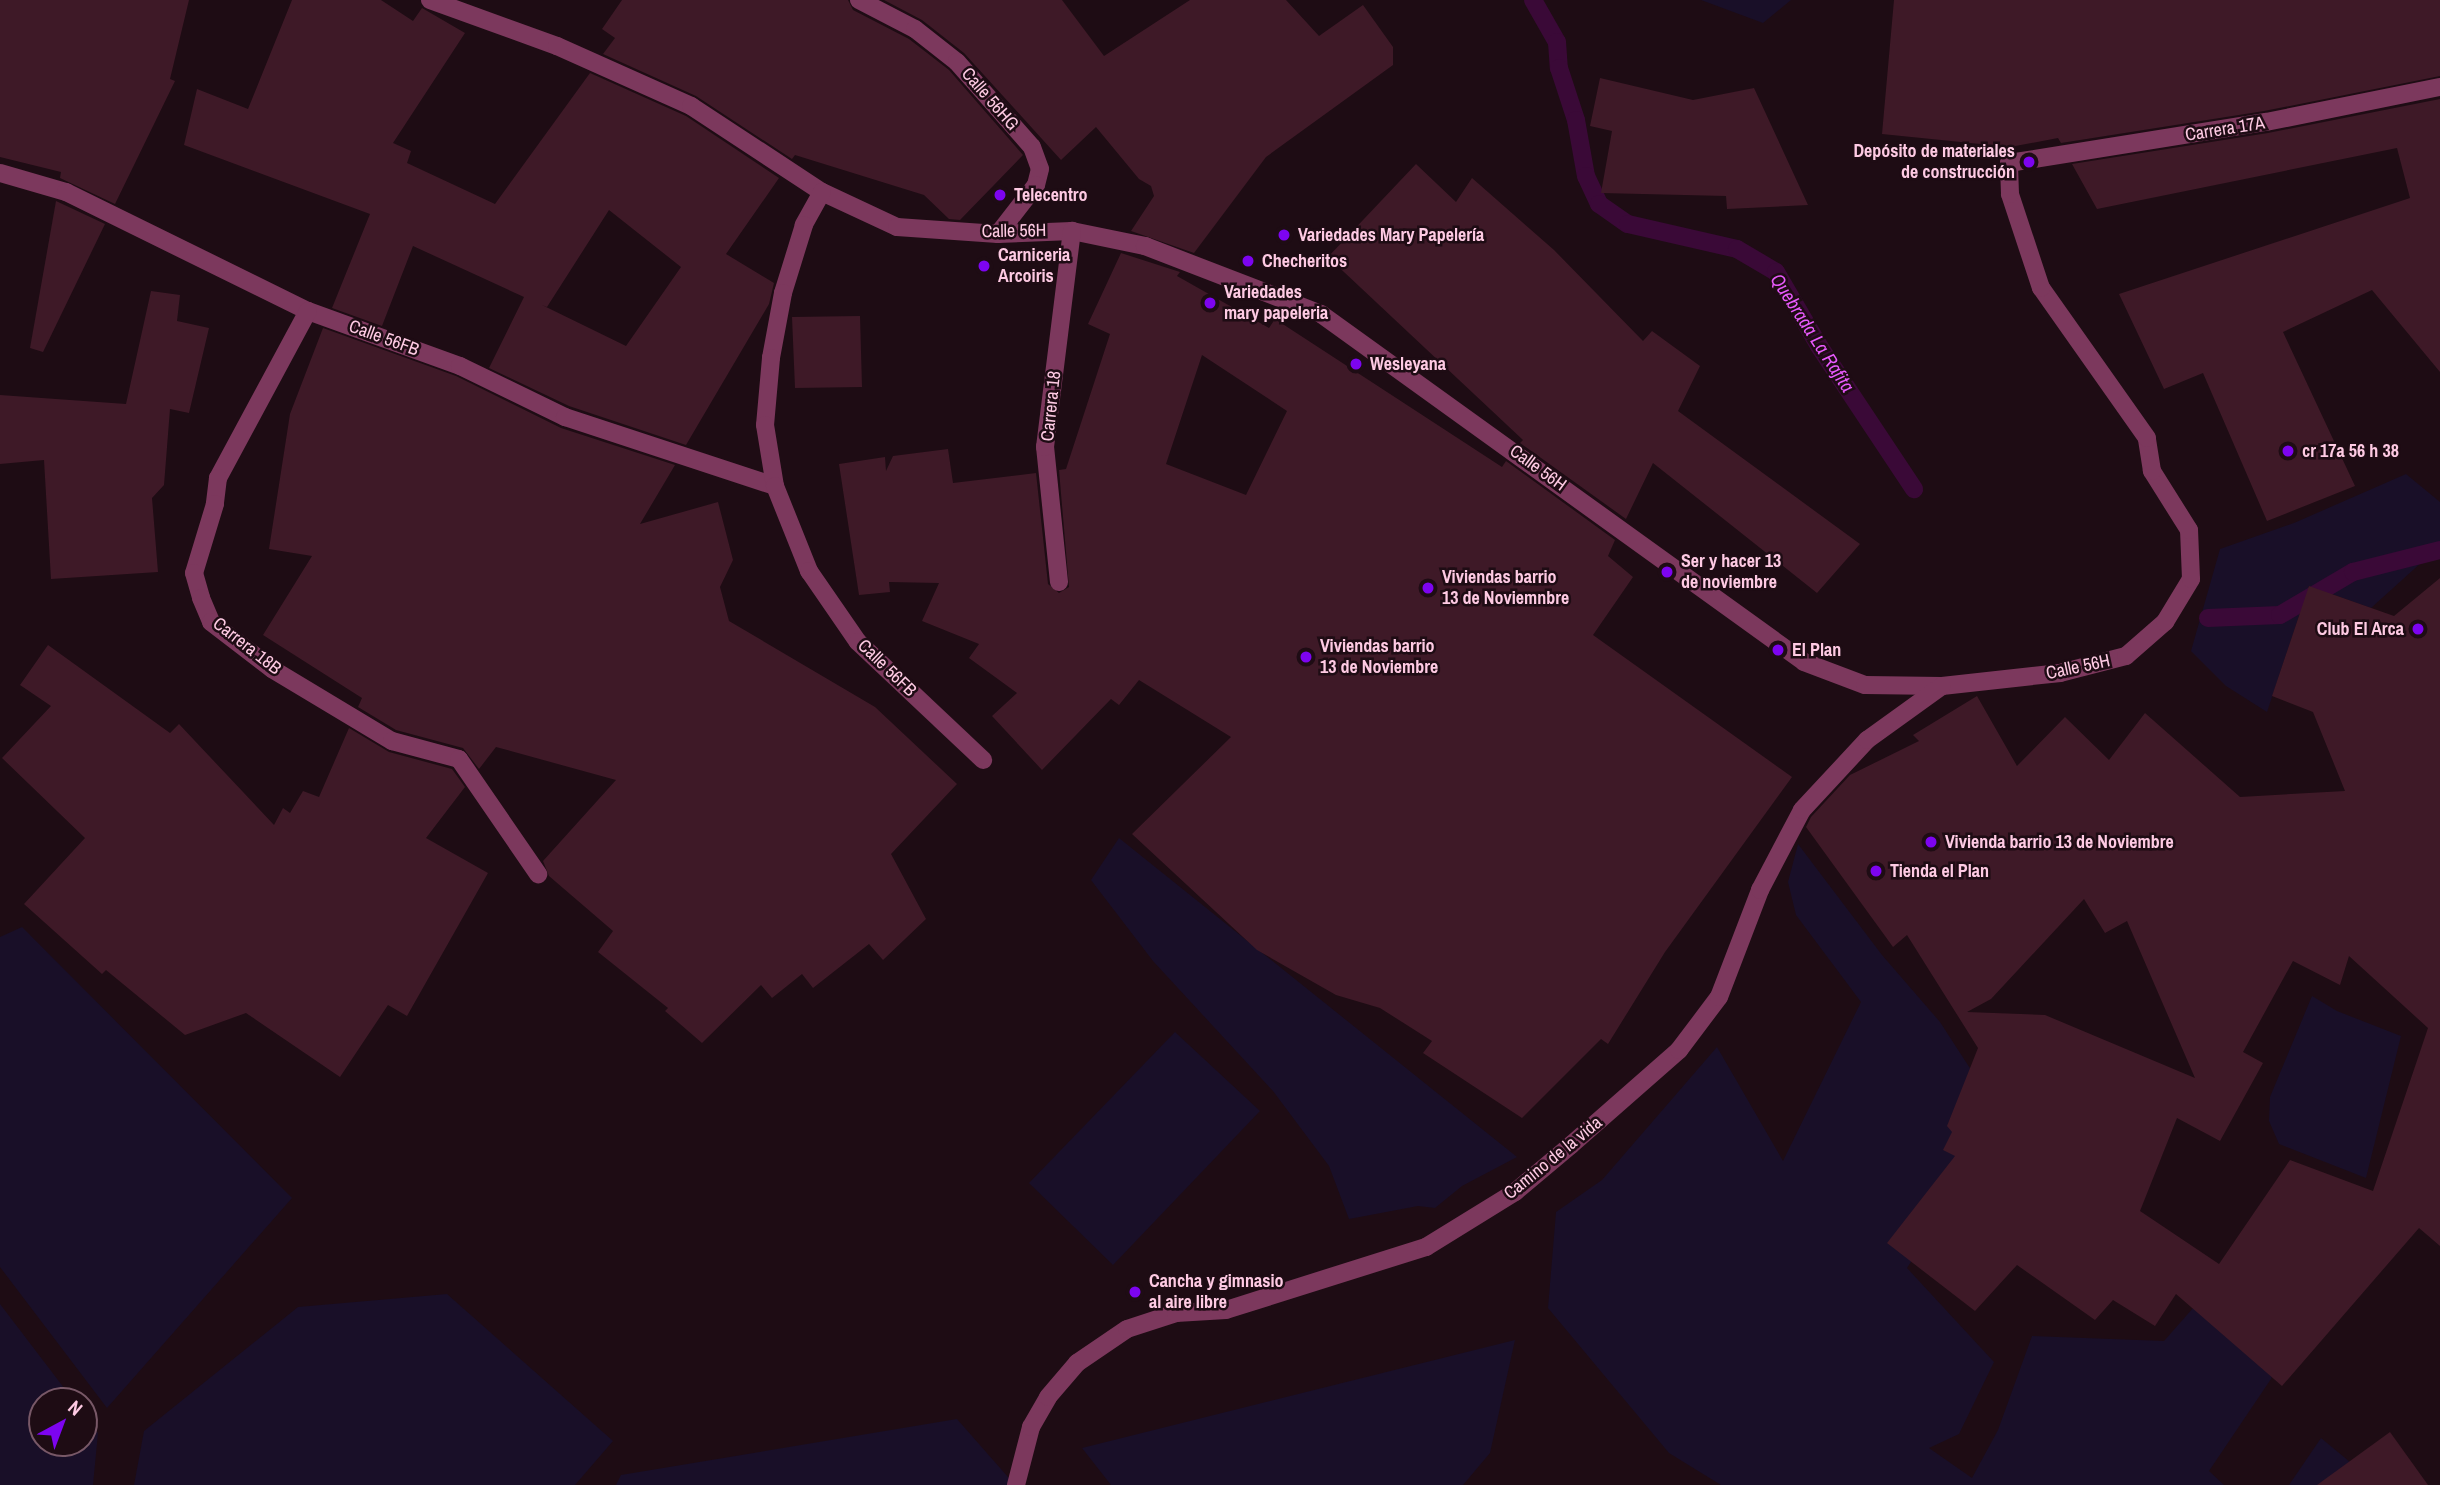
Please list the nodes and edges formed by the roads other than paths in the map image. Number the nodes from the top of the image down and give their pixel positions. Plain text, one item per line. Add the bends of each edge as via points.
1 (430, 0) edge
2 (859, 0) edge
3 (2440, 87) edge
4 (2009, 163) joint
5 (0, 173) edge
6 (822, 192) junction
7 (1072, 231) junction
8 (998, 234) junction
9 (308, 311) junction
10 (775, 486) junction
11 (1059, 582) dead end
12 (1942, 686) junction
13 (983, 760) dead end
14 (538, 874) dead end
15 (1016, 1485) edge

1 - 6 street, Calle 56H via 557,47 691,106
2 - 8 street, Calle 56HG via 915,29 957,62 1032,148 1040,169 1036,186
3 - 4 street, Carrera 17A via 2266,122
4 - 12 street, Calle 56H via 2010,194 2041,288 2147,438 2152,471 2189,530 2191,579 2165,622 2126,656 2060,673
5 - 9 street, Calle 56FB via 66,192
6 - 8 street, Calle 56H via 897,227
6 - 10 street, Calle 56FB via 800,236 771,358 765,425
7 - 8 street, Calle 56H
7 - 11 street, Carrera 18 via 1045,447
7 - 12 street, Calle 56H via 1145,246 1321,314 1804,662 1865,685
9 - 10 street, Calle 56FB via 460,366 565,417
9 - 14 street, Carrera 18B via 218,478 194,573 201,598 211,622 272,669 392,741 459,760
10 - 13 street, Calle 56FB via 810,571 858,642
12 - 15 street, Camino de la vida via 1867,740 1802,810 1760,890 1719,996 1679,1050 1581,1136 1515,1192 1426,1247 1226,1310 1176,1312 1127,1329 1077,1363 1048,1397 1031,1427

